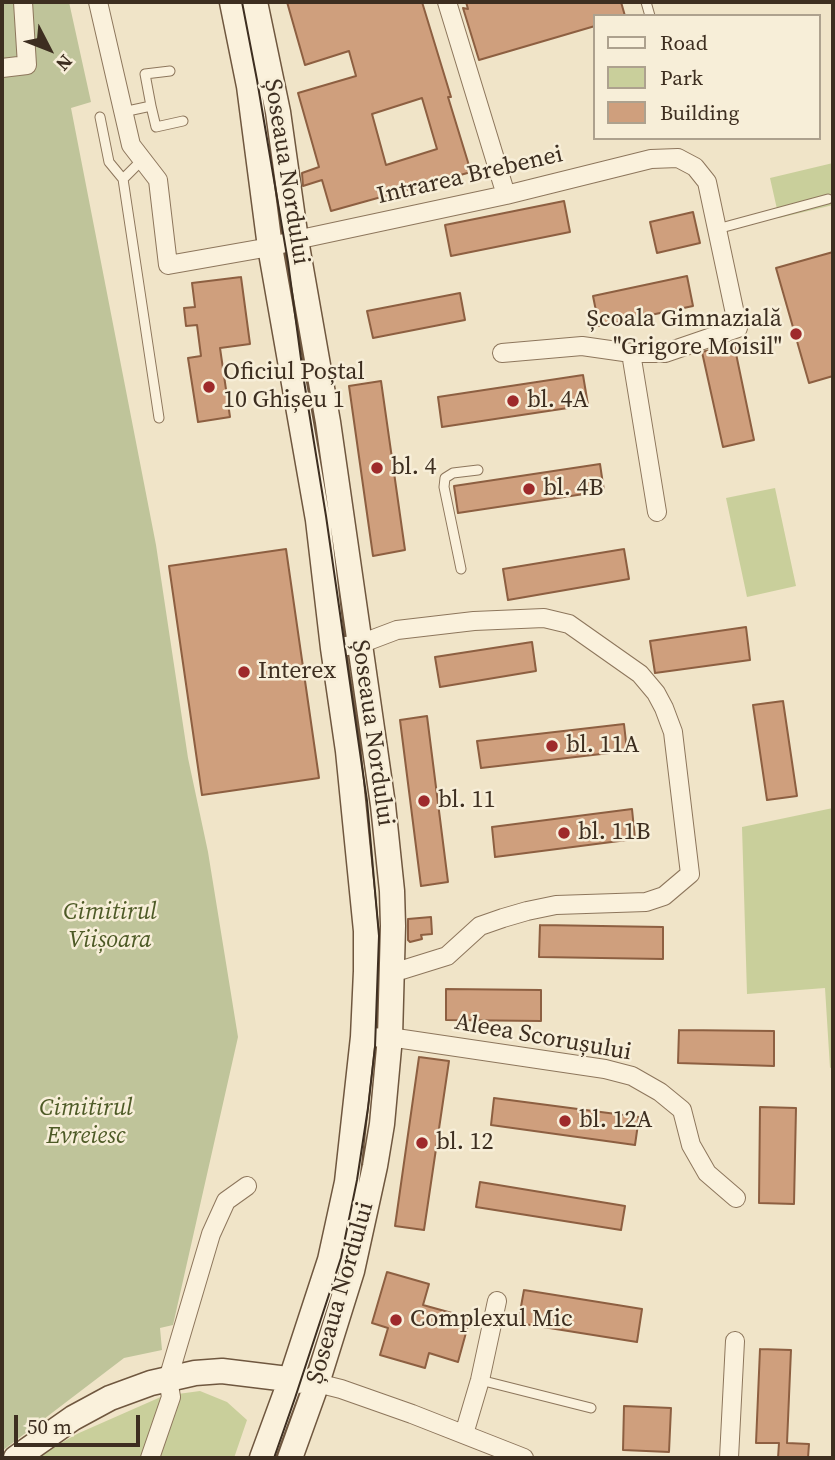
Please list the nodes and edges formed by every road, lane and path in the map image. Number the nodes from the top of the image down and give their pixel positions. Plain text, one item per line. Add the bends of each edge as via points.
1 (23, 2) edge
2 (98, 2) edge
3 (232, 2) edge
4 (255, 2) edge
5 (447, 2) edge
6 (2, 68) edge
7 (170, 72) dead end
8 (152, 106) junction
9 (123, 112) junction
10 (100, 117) dead end
11 (183, 121) dead end
12 (142, 160) junction
13 (123, 179) junction
14 (506, 195) junction
15 (828, 199) dead end
16 (717, 229) junction
17 (296, 240) junction
18 (270, 247) junction
19 (502, 353) dead end
20 (631, 353) junction
21 (159, 418) dead end
22 (478, 470) dead end
23 (656, 512) dead end
24 (461, 569) dead end
25 (360, 643) junction
26 (333, 648) junction
27 (393, 970) junction
28 (363, 1037) junction
29 (390, 1037) junction
30 (247, 1186) dead end
31 (736, 1198) dead end
32 (497, 1301) dead end
33 (735, 1341) dead end
34 (168, 1379) junction
35 (291, 1379) junction
36 (480, 1380) junction
37 (317, 1383) junction
38 (591, 1408) dead end
39 (464, 1434) junction
40 (16, 1458) edge
41 (150, 1458) edge
42 (262, 1458) edge
43 (290, 1458) edge
44 (524, 1458) edge
45 (729, 1458) edge

1 - 6 street via 27,65
2 - 9 street
3 - 18 main road, Șoseaua Nordului via 249,86
4 - 17 main road, Șoseaua Nordului via 278,112
5 - 14 street
7 - 8 lane via 145,74
8 - 9 lane
8 - 11 lane via 156,127
9 - 12 street via 131,145
10 - 13 lane via 109,162
12 - 13 lane
12 - 18 street, Intrarea Brebenei via 158,180 168,265
13 - 21 lane
14 - 16 street, Intrarea Brebenei via 651,159 678,159 695,167 707,182
14 - 17 street, Intrarea Brebenei
15 - 16 lane
16 - 20 street, Intrarea Brebenei via 738,328 665,353
17 - 18 street, Intrarea Brebenei
17 - 25 main road, Șoseaua Nordului
18 - 26 main road, Șoseaua Nordului via 318,520
19 - 20 street via 582,346
20 - 23 street
22 - 24 lane via 445,478
25 - 26 street
25 - 27 main road, Șoseaua Nordului via 383,805
25 - 27 street via 397,630 474,621 544,618 569,624 640,674 656,693 673,732 688,846 690,874 664,896 646,902 556,905 527,911 480,926 447,956
26 - 28 main road, Șoseaua Nordului via 366,931
27 - 29 main road, Șoseaua Nordului
28 - 29 street, Aleea Scorușului
28 - 35 main road, Șoseaua Nordului via 347,1182 330,1260
29 - 31 street, Aleea Scorușului via 632,1076 682,1110 691,1145 707,1173
29 - 37 main road, Șoseaua Nordului via 382,1124 364,1218
30 - 34 street via 226,1201 211,1234
32 - 36 street
33 - 45 street
34 - 35 main road via 222,1371
34 - 40 main road via 110,1398
34 - 41 street via 171,1397
35 - 37 main road
35 - 42 main road, Șoseaua Nordului
36 - 38 lane
36 - 39 street
37 - 39 street
37 - 43 main road, Șoseaua Nordului
39 - 44 street

